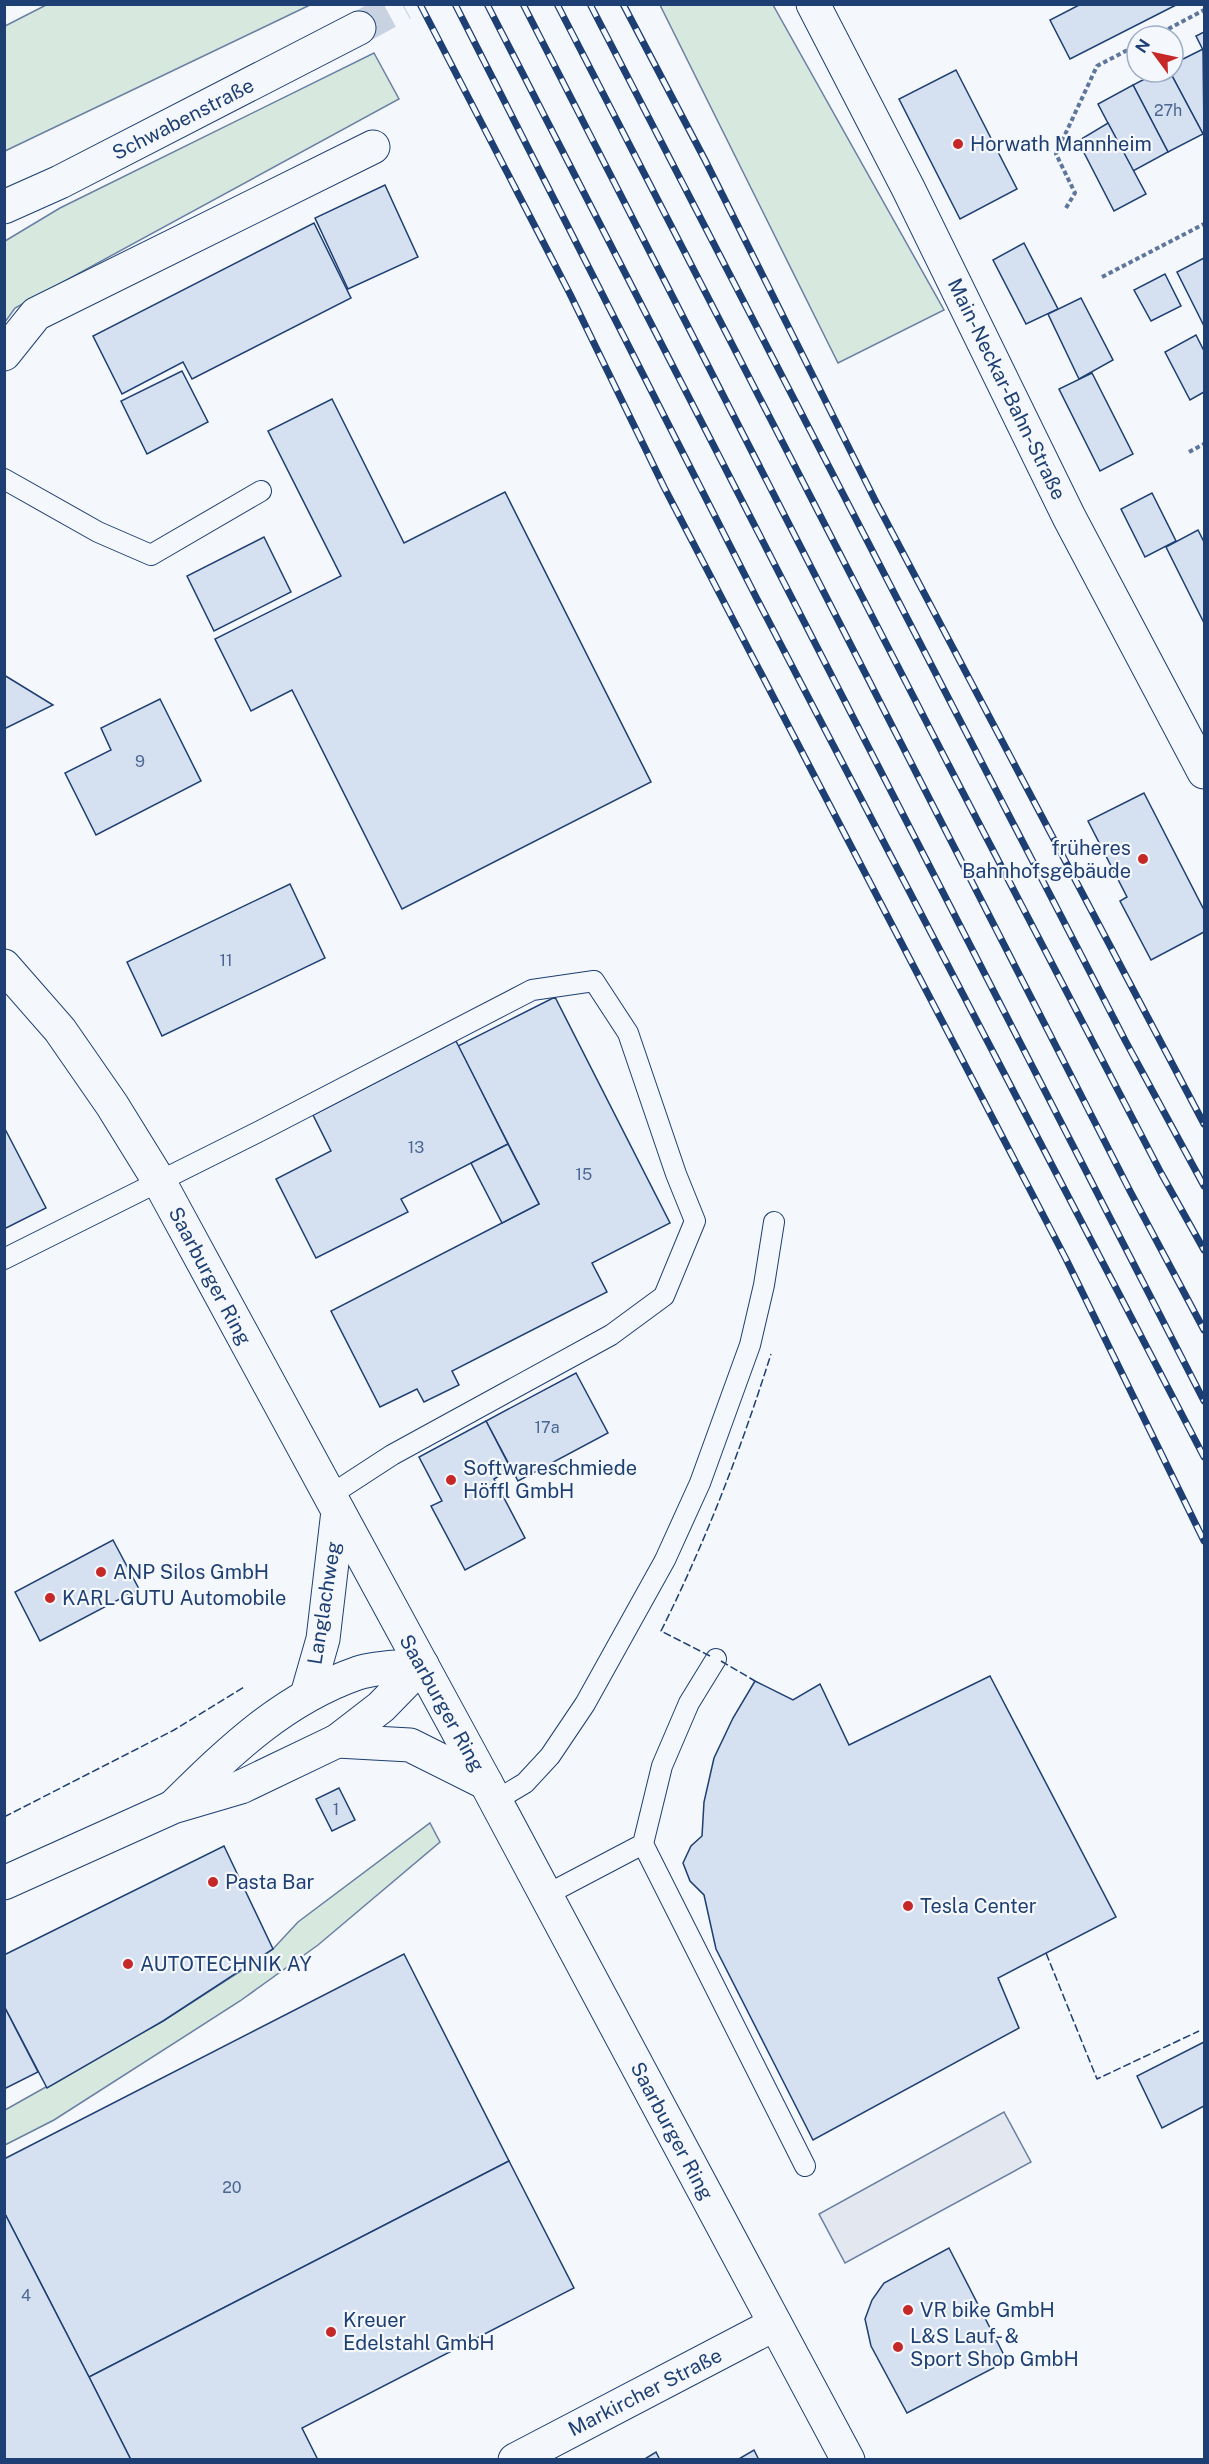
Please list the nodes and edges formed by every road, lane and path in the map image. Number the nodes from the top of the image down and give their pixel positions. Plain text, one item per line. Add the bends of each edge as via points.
1 (813, 4) edge
2 (1204, 10) edge
3 (1178, 24) edge
4 (359, 28) tunnel mouth
5 (1125, 51) edge
6 (373, 147) dead end
7 (4, 207) edge
8 (1066, 208) dead end
9 (1204, 224) edge
10 (1102, 277) dead end
11 (4, 354) edge
12 (1204, 444) edge
13 (1190, 452) dead end
14 (4, 479) edge
15 (261, 491) dead end
16 (1204, 772) edge
17 (4, 966) edge
18 (159, 1181) junction
19 (774, 1222) dead end
20 (4, 1259) edge
21 (334, 1504) junction
22 (717, 1659) dead end
23 (422, 1665) junction
24 (307, 1695) junction
25 (337, 1741) junction
26 (491, 1792) junction
27 (173, 1807) junction
28 (644, 1844) junction
29 (4, 1883) edge
30 (546, 1895) junction
31 (805, 2166) dead end
32 (775, 2324) junction
33 (515, 2460) edge
34 (848, 2460) edge

1 - 16 street, Main-Neckar-Bahn-Straße via 1069,517
2 - 3 path
4 - 7 street, Schwabenstraße
5 - 8 path via 1097,66 1056,154 1075,193
6 - 11 street via 36,314
9 - 10 path
12 - 13 path
14 - 15 lane via 98,532 151,555
17 - 18 street, Saarburger Ring via 60,1030
18 - 20 lane
18 - 21 street, Saarburger Ring
18 - 21 lane via 532,990 594,981 628,1033 695,1221 664,1296 611,1335 392,1455
19 - 26 lane via 750,1345 700,1483 665,1560 585,1704 550,1756 525,1783
21 - 23 street, Saarburger Ring
21 - 24 street, Langlachweg via 323,1639
22 - 28 lane via 689,1703 662,1766
23 - 24 street, Langlachweg via 360,1672
23 - 25 street, Langlachweg via 381,1707
23 - 26 street, Saarburger Ring
24 - 27 street, Langlachweg via 244,1738
25 - 26 street, Langlachweg via 410,1745
25 - 27 street, Langlachweg via 241,1787
26 - 30 street, Saarburger Ring
27 - 29 street, Langlachweg
28 - 30 lane
28 - 31 lane
30 - 32 street, Saarburger Ring
32 - 33 street, Markircher Straße
32 - 34 street, Saarburger Ring

